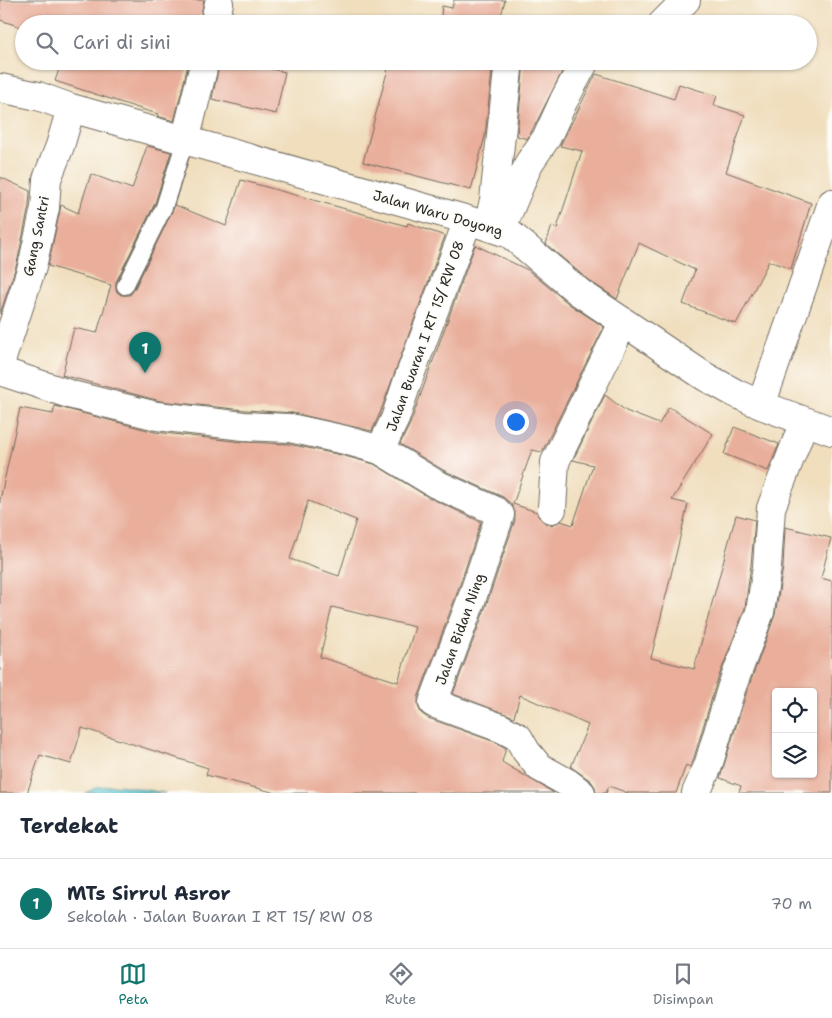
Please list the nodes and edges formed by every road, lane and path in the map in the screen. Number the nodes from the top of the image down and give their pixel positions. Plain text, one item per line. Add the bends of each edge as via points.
1 (686, 0) edge
2 (671, 15) edge
3 (203, 70) edge
4 (508, 70) edge
5 (580, 70) edge
6 (0, 88) edge
7 (71, 108) junction
8 (185, 141) junction
9 (832, 203) edge
10 (485, 225) junction
11 (125, 286) dead end
12 (623, 323) junction
13 (0, 364) edge
14 (0, 371) edge
15 (761, 405) junction
16 (804, 422) junction
17 (832, 432) edge
18 (380, 450) junction
19 (552, 509) dead end
20 (581, 793) edge
21 (696, 793) edge

1 - 2 street
3 - 8 street
4 - 10 street via 494,200
5 - 10 street via 546,137
6 - 7 street, Jalan Waru Doyong via 38,96
7 - 8 street, Jalan Waru Doyong
7 - 13 street, Gang Santri via 48,179 32,267
8 - 10 street, Jalan Waru Doyong
8 - 11 lane via 164,207
9 - 15 street
10 - 12 street, Jalan Waru Doyong via 510,234 579,292
10 - 18 street, Jalan Buaran I RT 15/ RW 08 via 408,380
12 - 15 street, Jalan Waru Doyong via 704,376
12 - 19 street via 555,462
14 - 18 street via 72,395 157,416 290,428
15 - 16 street, Jalan Waru Doyong
16 - 17 street, Jalan Waru Doyong
16 - 21 street via 771,508 760,612
18 - 20 street, Jalan Bidan Ning via 436,484 500,515 433,703 518,737 540,767

